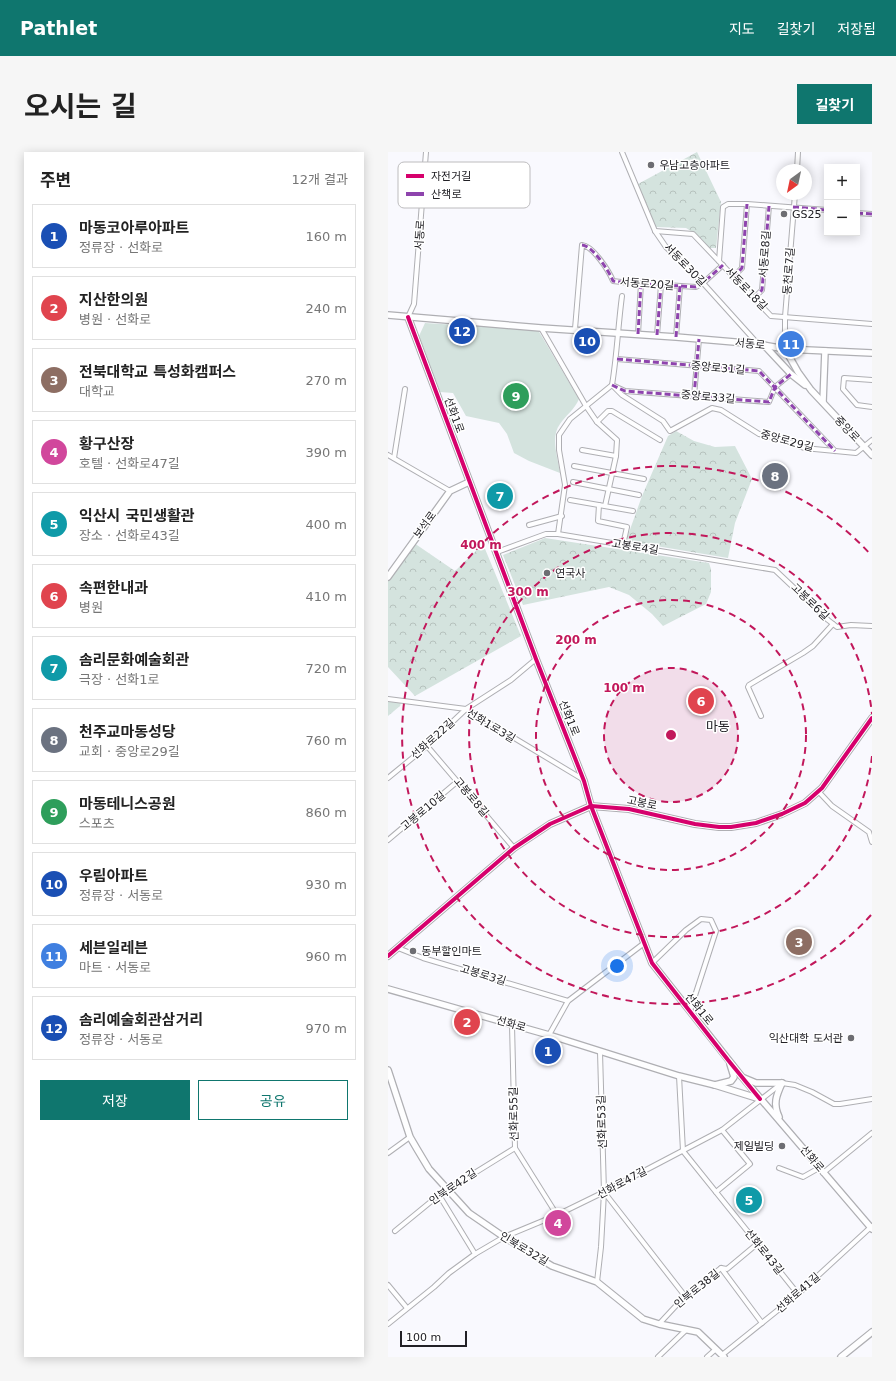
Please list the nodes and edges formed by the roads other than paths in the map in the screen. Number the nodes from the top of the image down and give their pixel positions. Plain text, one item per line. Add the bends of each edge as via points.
1 (426, 152) edge
2 (622, 152) edge
3 (798, 152) edge
4 (425, 162) edge
5 (797, 164) edge
6 (795, 200) edge
7 (746, 204) junction
8 (768, 206) junction
9 (794, 207) junction
10 (422, 208) edge
11 (824, 210) edge
12 (860, 213) edge
13 (872, 214) edge
14 (655, 231) junction
15 (719, 261) junction
16 (723, 265) junction
17 (733, 277) junction
18 (641, 283) junction
19 (703, 283) junction
20 (661, 285) junction
21 (680, 286) junction
22 (622, 296) dead end
23 (754, 298) junction
24 (388, 315) edge
25 (408, 317) junction
26 (785, 317) junction
27 (425, 318) junction
28 (872, 324) edge
29 (541, 328) junction
30 (575, 329) junction
31 (414, 332) junction
32 (617, 332) junction
33 (638, 334) junction
34 (657, 335) junction
35 (676, 337) junction
36 (699, 339) junction
37 (761, 344) junction
38 (786, 349) junction
39 (825, 351) junction
40 (872, 353) edge
41 (617, 359) junction
42 (697, 366) junction
43 (791, 374) junction
44 (872, 380) edge
45 (612, 385) junction
46 (775, 387) junction
47 (405, 389) dead end
48 (811, 390) junction
49 (694, 396) junction
50 (823, 402) junction
51 (586, 406) junction
52 (872, 407) edge
53 (597, 422) junction
54 (660, 440) dead end
55 (872, 440) edge
56 (864, 447) junction
57 (582, 450) dead end
58 (835, 451) junction
59 (388, 454) edge
60 (872, 455) edge
61 (616, 456) junction
62 (394, 458) junction
63 (574, 466) dead end
64 (612, 473) junction
65 (644, 479) dead end
66 (469, 482) junction
67 (573, 482) dead end
68 (609, 488) junction
69 (450, 491) junction
70 (639, 494) dead end
71 (570, 500) dead end
72 (599, 505) junction
73 (605, 506) junction
74 (633, 511) dead end
75 (562, 516) junction
76 (528, 525) dead end
77 (558, 534) junction
78 (623, 545) junction
79 (497, 552) junction
80 (775, 570) joint
81 (388, 577) edge
82 (833, 624) junction
83 (872, 626) edge
84 (536, 659) junction
85 (388, 699) edge
86 (466, 709) junction
87 (761, 716) dead end
88 (872, 718) edge
89 (427, 746) junction
90 (388, 778) edge
91 (584, 780) junction
92 (458, 781) junction
93 (818, 791) junction
94 (590, 806) junction
95 (388, 840) edge
96 (872, 842) edge
97 (514, 848) junction
98 (643, 944) junction
99 (398, 948) junction
100 (388, 956) edge
101 (652, 964) junction
102 (388, 989) edge
103 (568, 1001) junction
104 (690, 1011) junction
105 (512, 1025) junction
106 (549, 1036) junction
107 (600, 1052) junction
108 (728, 1060) junction
109 (388, 1070) edge
110 (679, 1076) junction
111 (742, 1077) junction
112 (390, 1083) edge
113 (782, 1083) junction
114 (715, 1085) junction
115 (760, 1099) junction
116 (872, 1099) edge
117 (781, 1122) junction
118 (722, 1130) junction
119 (872, 1133) edge
120 (410, 1137) junction
121 (515, 1148) junction
122 (683, 1151) junction
123 (388, 1153) edge
124 (779, 1168) dead end
125 (818, 1168) junction
126 (823, 1173) junction
127 (447, 1190) junction
128 (604, 1192) junction
129 (716, 1192) junction
130 (439, 1195) junction
131 (557, 1215) junction
132 (872, 1228) edge
133 (395, 1232) dead end
134 (504, 1237) junction
135 (757, 1244) junction
136 (475, 1254) junction
137 (720, 1268) junction
138 (597, 1282) junction
139 (388, 1285) edge
140 (798, 1294) junction
141 (685, 1296) junction
142 (407, 1308) junction
143 (762, 1323) junction
144 (388, 1324) edge
145 (659, 1324) junction
146 (686, 1330) junction
147 (872, 1332) edge
148 (716, 1349) junction
149 (723, 1356) edge
150 (658, 1357) edge
151 (707, 1357) edge
152 (841, 1357) edge

1 - 4 street, 서동로
2 - 14 street, 서동로30길
3 - 5 street
6 - 9 street, 동천로7길
7 - 8 street
7 - 15 street via 728,204 723,207
7 - 17 street, 서동로8길 via 742,268
8 - 9 street
8 - 23 street, 서동로8길 via 762,290
9 - 11 street
9 - 26 street, 동천로7길
10 - 25 street, 서동로 via 414,304
12 - 13 street
14 - 15 street, 서동로18길 via 693,234
14 - 19 street, 서동로30길 via 666,247
15 - 16 street, 서동로18길
16 - 17 street, 서동로18길
16 - 19 street
17 - 23 street, 서동로18길
18 - 20 street, 서동로20길
18 - 30 street, 서동로20길 via 613,281 598,258 586,245 582,245
18 - 33 street
19 - 21 street, 서동로20길 via 696,287
19 - 37 street, 서동로30길
20 - 21 street, 서동로20길
20 - 34 street
21 - 35 street
22 - 32 street
23 - 26 street, 서동로18길 via 771,316
24 - 25 street, 서동로
25 - 27 street, 서동로
25 - 31 street, 선화1로
26 - 28 street, 서동로18길
26 - 38 street, 동천로7길
27 - 29 street, 서동로
27 - 31 street via 418,322
29 - 30 street, 서동로
29 - 51 street
30 - 32 street, 서동로
31 - 66 street, 선화1로
32 - 33 street, 서동로
32 - 41 street
33 - 34 street, 서동로
34 - 35 street, 서동로
35 - 36 street, 서동로
36 - 37 street, 서동로
36 - 42 street
37 - 38 street, 서동로
37 - 43 street
38 - 39 street, 서동로
38 - 48 street, 중앙로
39 - 40 street, 서동로
39 - 50 street
41 - 42 street, 중앙로31길
41 - 45 street
42 - 46 street, 중앙로31길 via 759,371
42 - 49 street
43 - 46 street, 중앙로33길
43 - 48 street
44 - 52 street via 844,378 843,389 857,405
45 - 49 street, 중앙로33길 via 625,391
45 - 51 street
45 - 58 street, 중앙로29길 via 622,395 663,421 670,431 712,408 721,410 759,434 804,448
46 - 49 street, 중앙로33길 via 769,402
46 - 58 street, 중앙로31길
47 - 62 street
48 - 50 street, 중앙로
50 - 56 street, 중앙로
51 - 53 street
51 - 75 street via 570,419 560,435 559,450 565,485
53 - 54 street via 608,411 612,411
53 - 61 street via 617,439
55 - 56 street
56 - 58 street, 중앙로29길 via 856,453
56 - 60 street, 중앙로
57 - 61 street
59 - 62 street
61 - 64 street
62 - 69 street
63 - 64 street
64 - 65 street
64 - 68 street
66 - 69 street, 보석로
66 - 79 street, 선화1로
67 - 68 street
68 - 70 street
68 - 73 street
69 - 81 street, 보석로
71 - 72 street
72 - 73 street
72 - 78 street via 598,521 627,528
73 - 74 street
75 - 76 street
75 - 77 street
77 - 78 street, 고봉로4길
77 - 79 street, 고봉로4길 via 546,534
78 - 80 street, 고봉로4길
79 - 84 street, 선화1로
80 - 82 street, 고봉로6길
82 - 83 street, 고봉로6길 via 837,627
82 - 87 street via 813,646 749,685
84 - 86 street, 선화로22길 via 511,680
84 - 91 street, 선화1로
85 - 86 street, 선화1로3길
86 - 89 street, 선화로22길
86 - 91 street, 선화1로3길
88 - 93 street, 고봉로 via 832,776
89 - 90 street, 선화로22길
89 - 92 street, 고봉로8길
91 - 94 street, 선화1로
92 - 95 street, 고봉로10길
92 - 97 street, 고봉로8길
93 - 94 street, 고봉로 via 805,803 782,814 756,823 731,827 695,824 629,809
93 - 96 street via 832,806 869,832
94 - 97 street, 고봉로 via 550,824
94 - 98 street, 선화1로
97 - 99 street, 고봉로
98 - 101 street, 선화1로
98 - 103 street
99 - 100 street, 고봉로
99 - 103 street, 고봉로3길 via 423,958
101 - 104 street, 선화1로
101 - 104 street via 686,930 701,919 711,920 716,931
102 - 105 street, 선화로
103 - 106 street
104 - 108 street, 선화1로
105 - 106 street, 선화로
105 - 121 street, 선화로55길
106 - 107 street, 선화로
107 - 110 street, 선화로
107 - 128 street, 선화로53길
108 - 111 street, 선화1로
108 - 114 street via 734,1077 731,1081
109 - 112 street, 인북로32길
110 - 114 street, 선화로
110 - 122 street
111 - 113 street via 756,1083
111 - 115 street, 선화1로
112 - 120 street, 인북로32길
113 - 115 street, 선화로47길
113 - 116 street via 795,1085 834,1104
113 - 117 street via 775,1101 775,1109
114 - 115 street, 선화로
115 - 117 street, 선화로
115 - 118 street, 선화로47길
117 - 125 street, 선화로
118 - 122 street, 선화로47길
118 - 129 street via 750,1164
119 - 126 street
120 - 123 street
120 - 127 street, 인북로32길 via 429,1169
121 - 127 street, 인북로42길
121 - 131 street, 선화로55길
122 - 128 street, 선화로47길
122 - 129 street, 선화로43길
124 - 125 street via 803,1177
125 - 126 street, 선화로
126 - 132 street, 선화로
127 - 130 street, 인북로42길
127 - 134 street, 인북로32길 via 469,1214
128 - 131 street, 선화로47길
128 - 138 street, 선화로53길
128 - 141 street
129 - 135 street, 선화로43길
130 - 133 street, 인북로42길
130 - 136 street
131 - 134 street, 선화로47길
132 - 140 street, 선화로41길
134 - 136 street, 선화로47길
134 - 138 street, 인북로32길 via 552,1266
135 - 137 street, 인북로38길 via 727,1269
135 - 140 street, 선화로43길
136 - 142 street, 선화로47길
137 - 141 street, 인북로38길
137 - 143 street
138 - 145 street, 인북로32길 via 643,1319
139 - 142 street
140 - 143 street, 선화로41길
141 - 145 street, 인북로38길
142 - 144 street, 선화로47길
143 - 149 street, 선화로41길
145 - 146 street, 인북로32길
146 - 148 street, 인북로32길 via 698,1332
146 - 150 street
147 - 152 street
148 - 149 street, 인북로32길
148 - 151 street

